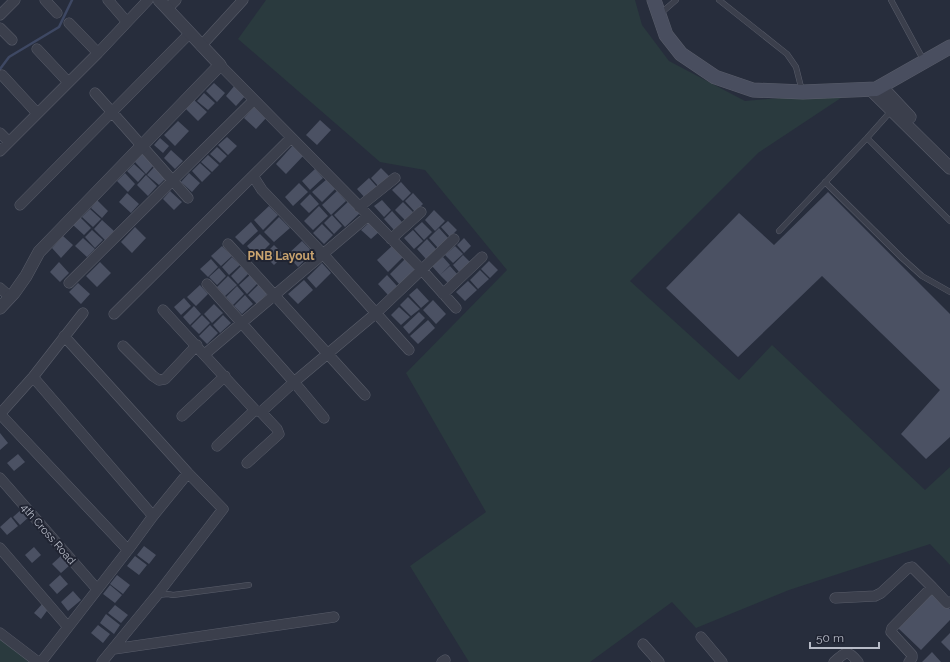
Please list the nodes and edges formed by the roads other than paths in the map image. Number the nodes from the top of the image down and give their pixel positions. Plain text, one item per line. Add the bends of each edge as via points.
1 (15, 0) edge
2 (45, 0) edge
3 (108, 0) edge
4 (148, 0) edge
5 (176, 0) edge
6 (243, 0) edge
7 (654, 0) edge
8 (676, 0) edge
9 (718, 0) edge
10 (891, 0) edge
11 (163, 4) edge
12 (58, 13) dead end
13 (0, 15) edge
14 (658, 16) junction
15 (128, 22) junction
16 (69, 23) dead end
17 (0, 28) edge
18 (190, 33) junction
19 (12, 40) dead end
20 (201, 46) junction
21 (950, 47) edge
22 (37, 49) dead end
23 (98, 53) junction
24 (925, 61) junction
25 (220, 65) junction
26 (2, 75) dead end
27 (68, 82) junction
28 (875, 87) junction
29 (803, 92) junction
30 (96, 93) dead end
31 (254, 100) junction
32 (891, 110) junction
33 (113, 111) junction
34 (37, 113) junction
35 (0, 133) edge
36 (291, 138) junction
37 (867, 138) junction
38 (9, 142) junction
39 (142, 145) junction
40 (0, 151) edge
41 (950, 158) edge
42 (950, 168) edge
43 (252, 176) junction
44 (395, 178) dead end
45 (172, 181) junction
46 (825, 182) junction
47 (188, 198) dead end
48 (20, 205) dead end
49 (359, 207) junction
50 (421, 212) dead end
51 (368, 216) junction
52 (950, 221) edge
53 (779, 231) dead end
54 (391, 239) junction
55 (454, 240) dead end
56 (228, 244) dead end
57 (322, 254) junction
58 (482, 257) dead end
59 (422, 270) junction
60 (70, 284) dead end
61 (207, 284) dead end
62 (0, 288) edge
63 (950, 292) edge
64 (444, 294) junction
65 (275, 295) junction
66 (10, 297) junction
67 (0, 308) edge
68 (456, 308) dead end
69 (163, 310) dead end
70 (83, 313) dead end
71 (114, 314) dead end
72 (375, 314) junction
73 (242, 323) junction
74 (64, 336) junction
75 (197, 345) junction
76 (123, 346) dead end
77 (408, 350) dead end
78 (205, 354) junction
79 (327, 354) junction
80 (33, 376) junction
81 (225, 376) junction
82 (294, 382) junction
83 (365, 395) dead end
84 (258, 411) junction
85 (0, 414) edge
86 (182, 416) dead end
87 (324, 418) dead end
88 (217, 446) dead end
89 (247, 463) dead end
90 (188, 473) junction
91 (0, 478) edge
92 (153, 516) junction
93 (0, 548) edge
94 (128, 550) junction
95 (249, 585) dead end
96 (932, 587) junction
97 (97, 589) junction
98 (157, 595) junction
99 (835, 598) dead end
100 (950, 602) edge
101 (334, 617) dead end
102 (68, 627) junction
103 (0, 633) edge
104 (701, 637) dead end
105 (643, 644) dead end
106 (114, 648) junction
107 (38, 662) edge
108 (41, 662) edge
109 (102, 662) edge
110 (658, 662) edge
111 (722, 662) edge
112 (834, 662) edge
113 (858, 662) edge
114 (909, 662) edge

1 - 13 street
2 - 12 street
3 - 15 street
4 - 15 street
5 - 11 street
6 - 20 street
7 - 14 main road
8 - 14 lane
9 - 29 lane via 786,54 796,67
10 - 24 lane
11 - 18 street
14 - 29 main road via 666,35 681,54 715,76 754,90
15 - 23 street
16 - 23 street
17 - 19 street
18 - 20 street
18 - 33 street
20 - 25 street
21 - 24 main road
22 - 27 street
23 - 27 street
24 - 28 main road
25 - 31 street
25 - 39 street
26 - 34 street
27 - 34 street
28 - 29 main road
28 - 32 street
28 - 41 street
30 - 33 street
31 - 36 street
31 - 45 street
32 - 37 lane
32 - 42 street
33 - 39 street
33 - 48 street
34 - 38 street
35 - 38 street
36 - 43 street
36 - 49 street
37 - 46 lane
37 - 52 lane
38 - 40 street
39 - 45 street
39 - 66 street via 39,252 26,276
43 - 57 street
43 - 71 street
44 - 49 street
45 - 47 street
45 - 60 street
46 - 53 lane
46 - 63 lane via 922,276
49 - 51 street
50 - 54 street
51 - 54 street
51 - 57 street
54 - 59 street
55 - 59 street
56 - 65 street
57 - 65 street
57 - 72 street
58 - 64 street
59 - 64 street
59 - 72 street
61 - 73 street
62 - 66 street
64 - 68 street
65 - 73 street
65 - 79 street
66 - 67 street
69 - 75 street
70 - 74 street
72 - 77 street
72 - 79 street
73 - 78 street
73 - 82 street
74 - 80 street
74 - 90 street
75 - 76 street via 165,378 159,380
75 - 78 street
78 - 81 street
79 - 82 street
79 - 83 street
80 - 85 street
80 - 92 street
81 - 84 street
81 - 86 street
82 - 84 street
82 - 87 street
84 - 88 street
84 - 89 street via 279,434
85 - 94 street
90 - 92 street
90 - 98 street via 223,509
91 - 97 street, 4th Cross Road
92 - 94 street
93 - 102 street
94 - 97 street
95 - 98 lane
96 - 99 street via 912,568 908,568 875,596
96 - 100 street via 946,602
96 - 114 street via 891,630 912,655
97 - 102 street
98 - 106 street
101 - 106 street
102 - 108 street
103 - 107 street
104 - 111 street
105 - 110 street
106 - 109 street
112 - 113 street via 845,653 852,654

